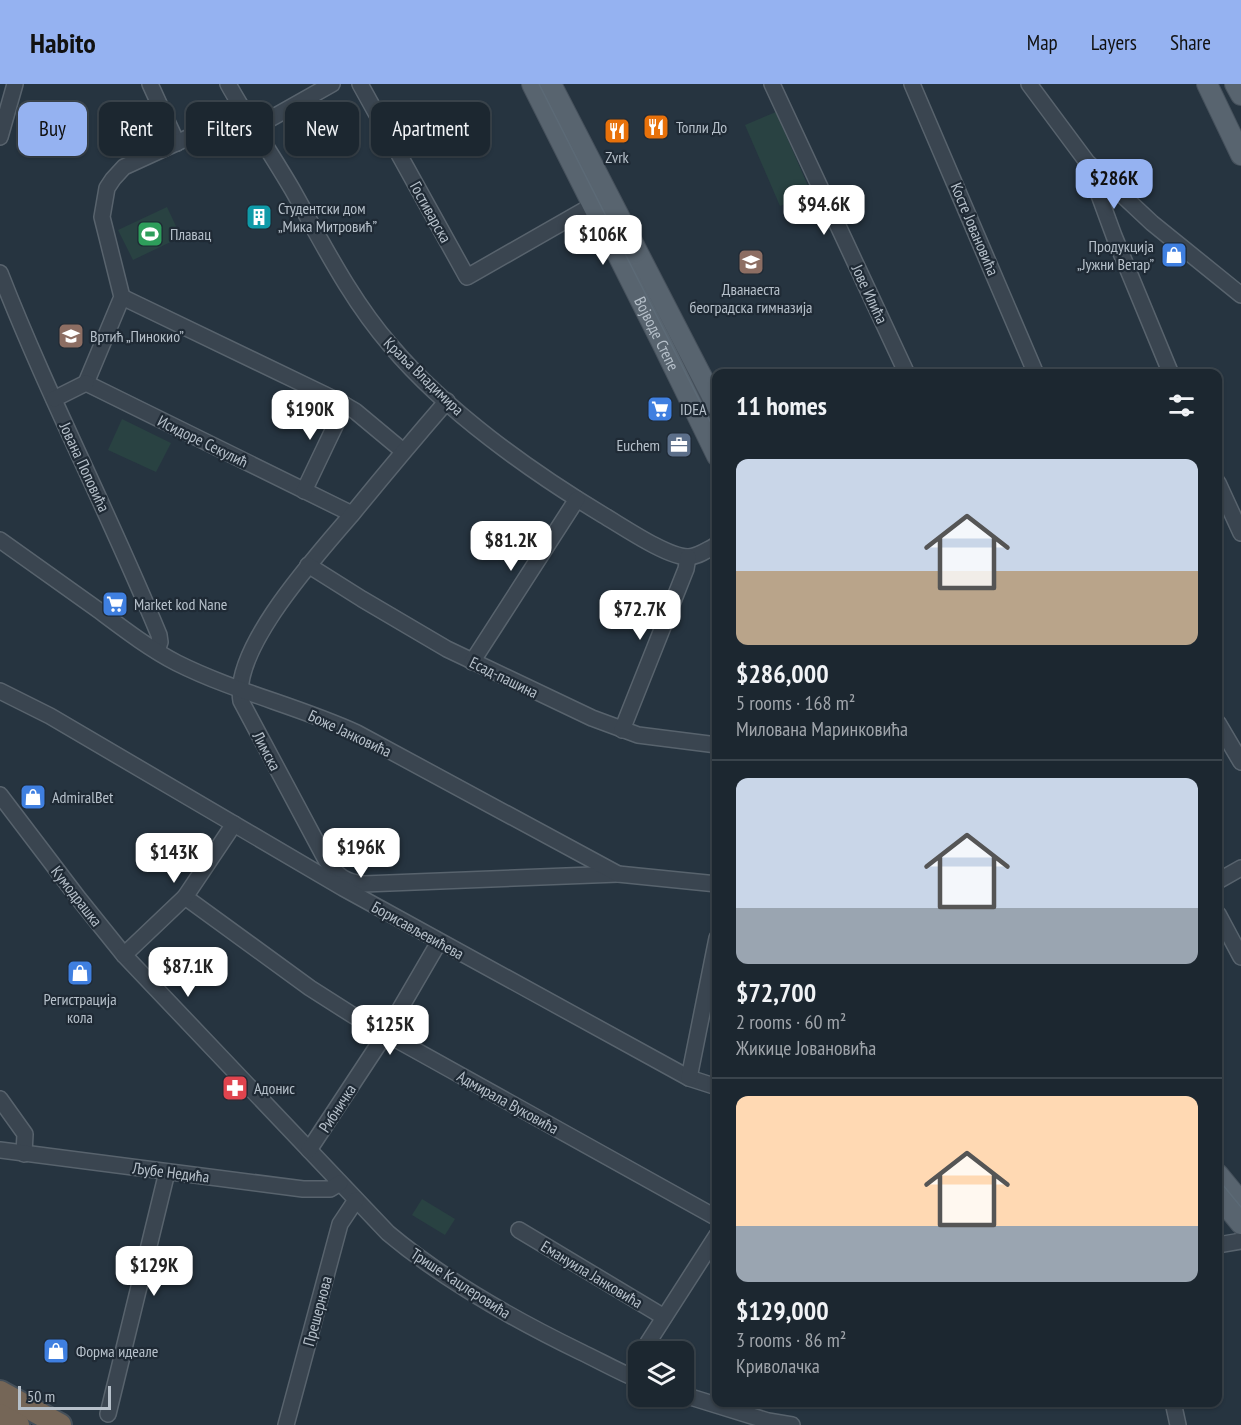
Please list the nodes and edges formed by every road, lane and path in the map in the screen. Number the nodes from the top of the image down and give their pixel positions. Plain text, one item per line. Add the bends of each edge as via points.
1 (15, 84) edge
2 (150, 84) edge
3 (228, 84) edge
4 (332, 84) edge
5 (360, 84) edge
6 (532, 84) edge
7 (551, 84) edge
8 (772, 84) edge
9 (912, 84) edge
10 (1029, 84) edge
11 (1235, 84) edge
12 (1210, 85) edge
13 (1241, 95) edge
14 (238, 102) edge
15 (273, 117) edge
16 (0, 137) edge
17 (186, 139) edge
18 (177, 143) junction
19 (1241, 154) edge
20 (271, 156) edge
21 (1087, 162) junction
22 (1131, 204) junction
23 (593, 205) junction
24 (1108, 219) junction
25 (2, 281) edge
26 (1241, 295) edge
27 (122, 297) junction
28 (905, 369) edge
29 (1034, 369) edge
30 (1170, 369) edge
31 (86, 383) junction
32 (712, 396) edge
33 (54, 399) junction
34 (447, 401) junction
35 (345, 405) junction
36 (712, 446) edge
37 (403, 451) junction
38 (304, 491) junction
39 (1222, 492) edge
40 (577, 500) junction
41 (352, 514) junction
42 (1241, 533) edge
43 (0, 540) edge
44 (712, 547) edge
45 (693, 556) junction
46 (308, 565) junction
47 (157, 651) junction
48 (472, 662) junction
49 (240, 689) junction
50 (0, 691) edge
51 (622, 730) junction
52 (1222, 730) edge
53 (712, 744) edge
54 (1241, 762) edge
55 (0, 795) edge
56 (234, 824) junction
57 (326, 860) junction
58 (1241, 868) edge
59 (313, 870) junction
60 (618, 874) junction
61 (1222, 879) edge
62 (712, 883) edge
63 (371, 884) junction
64 (184, 897) junction
65 (369, 902) junction
66 (1222, 921) edge
67 (439, 942) junction
68 (124, 955) junction
69 (1241, 957) edge
70 (712, 963) edge
71 (386, 1033) junction
72 (689, 1078) junction
73 (712, 1085) edge
74 (0, 1099) edge
75 (0, 1150) edge
76 (309, 1150) junction
77 (24, 1154) junction
78 (167, 1172) junction
79 (1222, 1179) edge
80 (340, 1183) junction
81 (356, 1200) junction
82 (1222, 1201) edge
83 (1241, 1202) edge
84 (712, 1215) edge
85 (1241, 1224) edge
86 (519, 1230) dead end
87 (1241, 1241) edge
88 (712, 1243) edge
89 (1222, 1244) edge
90 (664, 1317) junction
91 (649, 1341) edge
92 (628, 1375) edge
93 (0, 1392) edge
94 (694, 1397) edge
95 (712, 1401) edge
96 (735, 1407) edge
97 (1174, 1407) edge
98 (108, 1414) dead end
99 (0, 1415) edge
100 (772, 1423) edge
101 (18, 1425) edge
102 (60, 1425) edge
103 (286, 1425) edge
104 (792, 1425) edge
105 (1178, 1425) edge

1 - 16 street
2 - 18 street
3 - 14 street, Краља Владимира
4 - 15 street
5 - 23 street, Гостиварска via 467,277
6 - 23 main road, Војводе Степе
7 - 32 main road, Војводе Степе
8 - 28 street, Јове Илића
9 - 29 street, Косте Јовановића
10 - 21 street
11 - 13 main road
12 - 19 main road
17 - 18 street
18 - 27 street via 124,167 108,188 103,227
20 - 34 street, Краља Владимира via 369,318 391,346
21 - 22 street
21 - 24 street
22 - 24 street via 1117,206
22 - 26 street
23 - 36 main road, Војводе Степе
24 - 30 street
25 - 33 street, Јована Поповића
27 - 31 street
27 - 35 street
31 - 33 street
31 - 38 street, Исидоре Секулић
33 - 47 street, Јована Поповића via 152,616 160,639
34 - 37 street
34 - 40 street, Краља Владимира via 519,460
35 - 37 street
35 - 38 street
37 - 41 street
38 - 41 street, Исидоре Секулић
39 - 42 street
40 - 45 street, Краља Владимира via 651,543 675,554
40 - 48 street
41 - 46 street
43 - 47 street, Боже Јанковића
44 - 45 street
45 - 51 street
46 - 48 street, Есад-пашина
46 - 49 street via 260,636
47 - 49 street, Боже Јанковића
48 - 51 street, Есад-пашина
49 - 57 street, Лимска via 248,716
49 - 60 street, Боже Јанковића via 357,733
50 - 56 street, Борисављевићева
51 - 53 street, Есад-пашина
52 - 54 street
55 - 68 street, Кумодрашка
56 - 59 street, Борисављевићева
56 - 64 street
57 - 59 street via 322,867
57 - 63 street, Лимска via 345,880
58 - 61 street
59 - 65 street, Борисављевићева
60 - 62 street, Боже Јанковића
60 - 63 street, Лимска
63 - 65 street via 367,892
64 - 68 street
64 - 71 street, Адмирала Вуковића via 332,1002
65 - 67 street, Борисављевићева
66 - 69 street
67 - 71 street, Рибничка
67 - 72 street, Борисављевићева
68 - 76 street, Кумодрашка
70 - 72 street
71 - 76 street, Рибничка
71 - 84 street, Адмирала Вуковића
72 - 73 street, Борисављевићева
74 - 77 street via 25,1134
75 - 77 street, Љубе Недића
76 - 80 street, Трише Кацлеровића
77 - 78 street, Љубе Недића
78 - 80 street, Љубе Недића via 303,1189 330,1190
78 - 98 street
79 - 83 main road
80 - 81 street, Трише Кацлеровића
81 - 92 street, Трише Кацлеровића via 402,1245 461,1285 555,1339
81 - 103 street, Прешернова via 340,1224
82 - 85 main road
86 - 90 street, Емануила Јанковића
87 - 89 street
88 - 90 street
90 - 91 street
93 - 102 highway
94 - 95 street
96 - 100 street
97 - 105 street
99 - 101 highway
100 - 104 street

